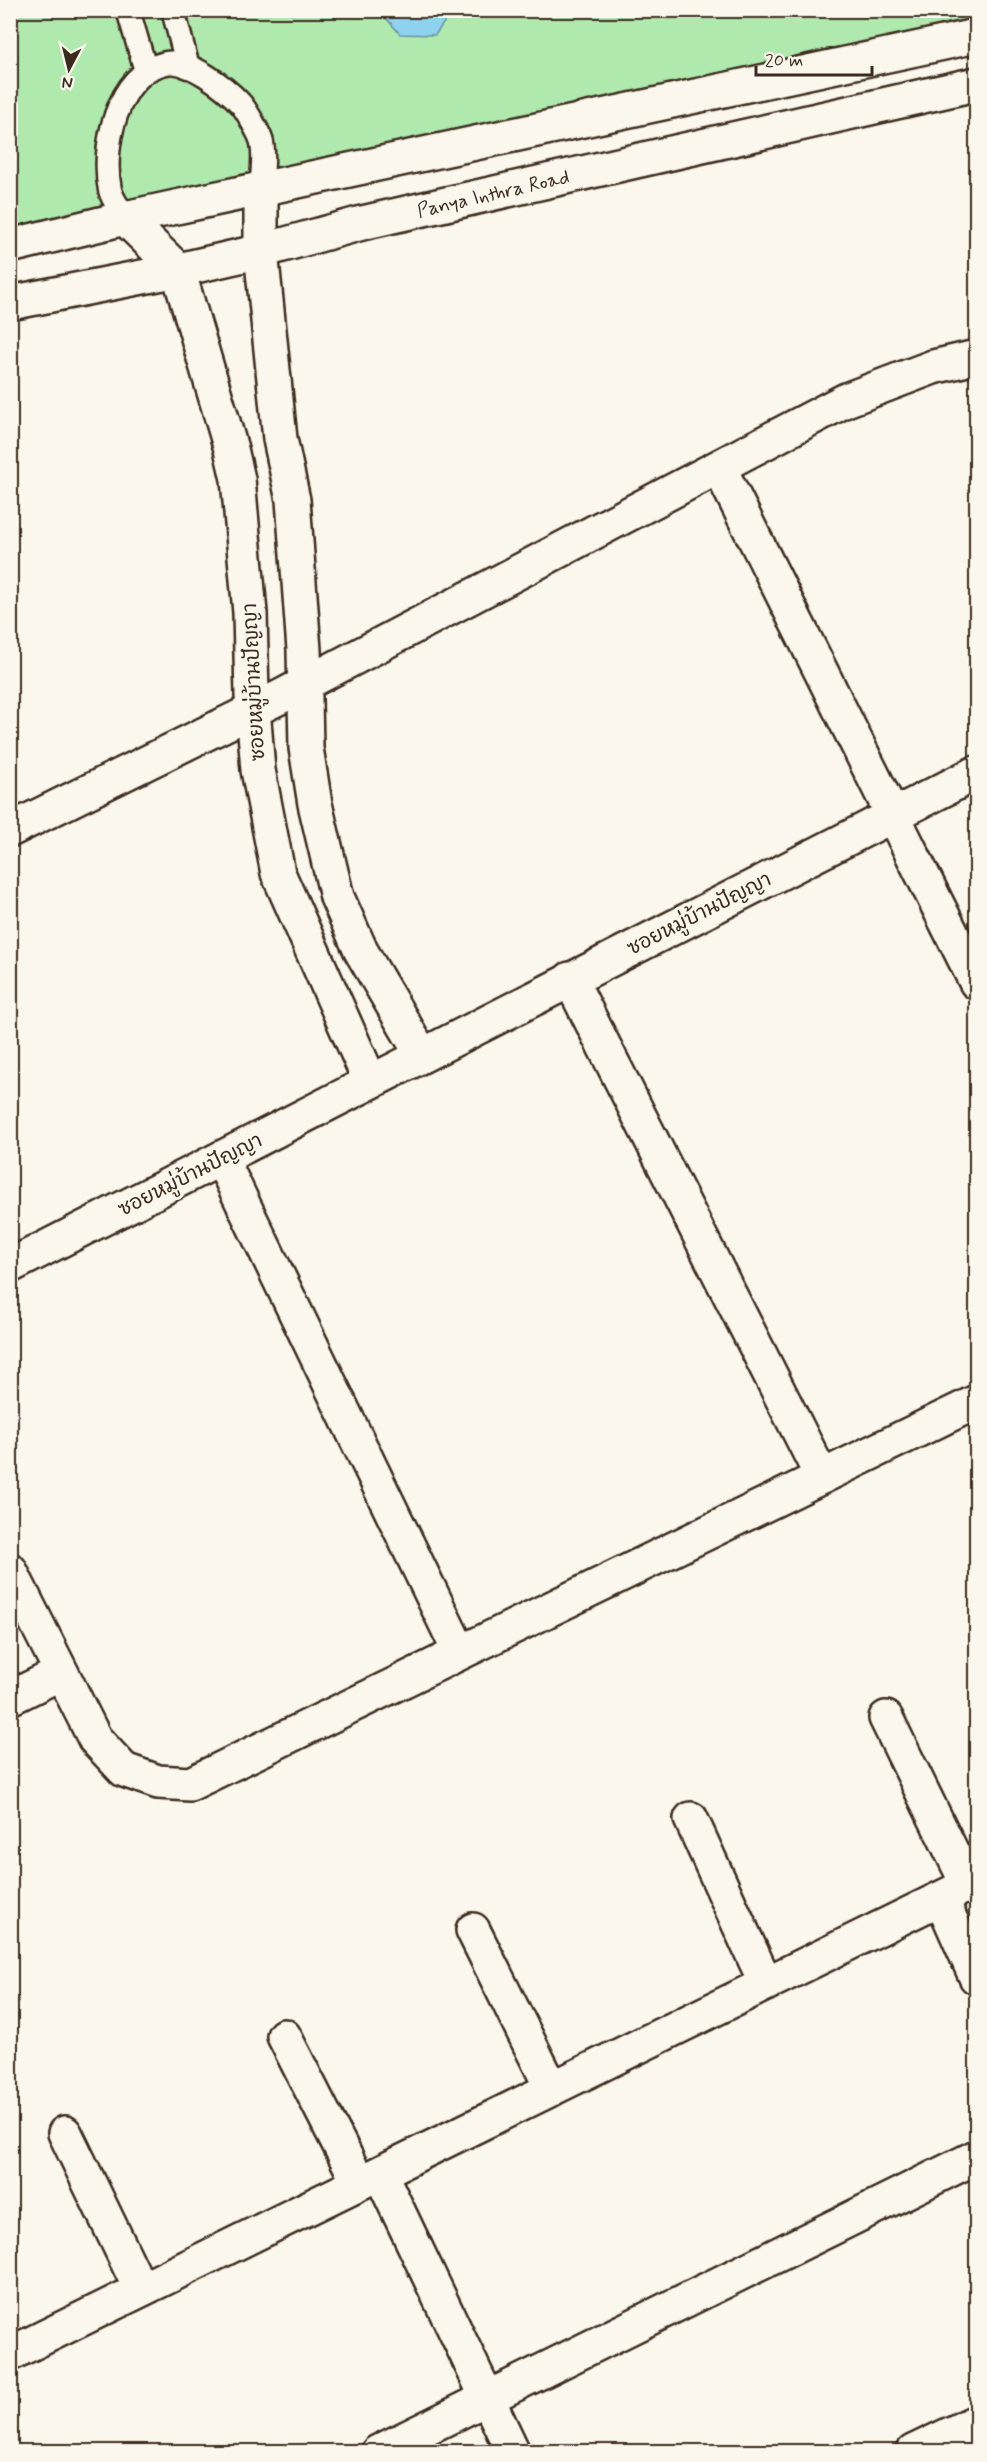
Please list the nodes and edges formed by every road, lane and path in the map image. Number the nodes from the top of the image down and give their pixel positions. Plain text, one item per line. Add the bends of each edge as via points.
1 (128, 10) edge
2 (172, 10) edge
3 (976, 36) edge
4 (188, 67) junction
5 (146, 71) junction
6 (976, 84) edge
7 (261, 189) junction
8 (125, 218) junction
9 (10, 246) edge
10 (261, 251) junction
11 (178, 270) junction
12 (10, 303) edge
13 (976, 357) edge
14 (719, 467) junction
15 (305, 684) junction
16 (253, 710) junction
17 (976, 773) edge
18 (892, 815) junction
19 (10, 830) edge
20 (570, 979) junction
21 (976, 982) edge
22 (422, 1055) junction
23 (370, 1082) junction
24 (221, 1158) junction
25 (10, 1266) edge
26 (976, 1402) edge
27 (822, 1477) junction
28 (10, 1570) edge
29 (460, 1653) junction
30 (61, 1673) junction
31 (10, 1698) edge
32 (886, 1718) dead end
33 (691, 1819) dead end
34 (962, 1888) edge
35 (473, 1930) dead end
36 (976, 1977) edge
37 (766, 1984) junction
38 (284, 2036) dead end
39 (552, 2089) junction
40 (65, 2133) dead end
41 (976, 2157) edge
42 (369, 2178) junction
43 (141, 2290) junction
44 (10, 2354) edge
45 (488, 2397) junction
46 (976, 2422) edge
47 (378, 2451) edge
48 (513, 2451) edge
49 (913, 2451) edge

1 - 5 lane
2 - 4 lane
3 - 7 street
4 - 5 lane via 167,62
4 - 7 lane via 206,75 241,104 262,143
5 - 8 lane via 128,90 110,131 110,192
6 - 10 street, Panya Inthra Road via 362,223
7 - 8 street
7 - 10 street
8 - 9 street
8 - 11 street
10 - 11 street, Panya Inthra Road
10 - 15 street via 280,439 293,500
11 - 12 street, Panya Inthra Road
11 - 16 street, ซอยหมู่บ้านปัญญา via 238,479 250,613
13 - 14 street via 933,367 846,400
14 - 15 street
14 - 18 street
15 - 16 street
15 - 22 street via 306,748 337,897 361,951
16 - 19 street
16 - 23 street, ซอยหมู่บ้านปัญญา via 258,770 278,873
17 - 18 street, ซอยหมู่บ้านปัญญา
18 - 20 street, ซอยหมู่บ้านปัญญา
18 - 21 street
20 - 22 street, ซอยหมู่บ้านปัญญา
20 - 27 street
22 - 23 street, ซอยหมู่บ้านปัญญา
23 - 24 street, ซอยหมู่บ้านปัญญา
24 - 25 street, ซอยหมู่บ้านปัญญา
24 - 29 street
26 - 27 street
27 - 29 street
28 - 30 street
29 - 30 street via 190,1784 158,1782 124,1770 95,1739
30 - 31 street
32 - 34 street
33 - 37 street
34 - 36 street
34 - 37 street
35 - 39 street
37 - 39 street
38 - 42 street
39 - 42 street
40 - 43 street
41 - 45 street
42 - 43 street
42 - 45 street
43 - 44 street
45 - 47 street
45 - 48 street
46 - 49 street

